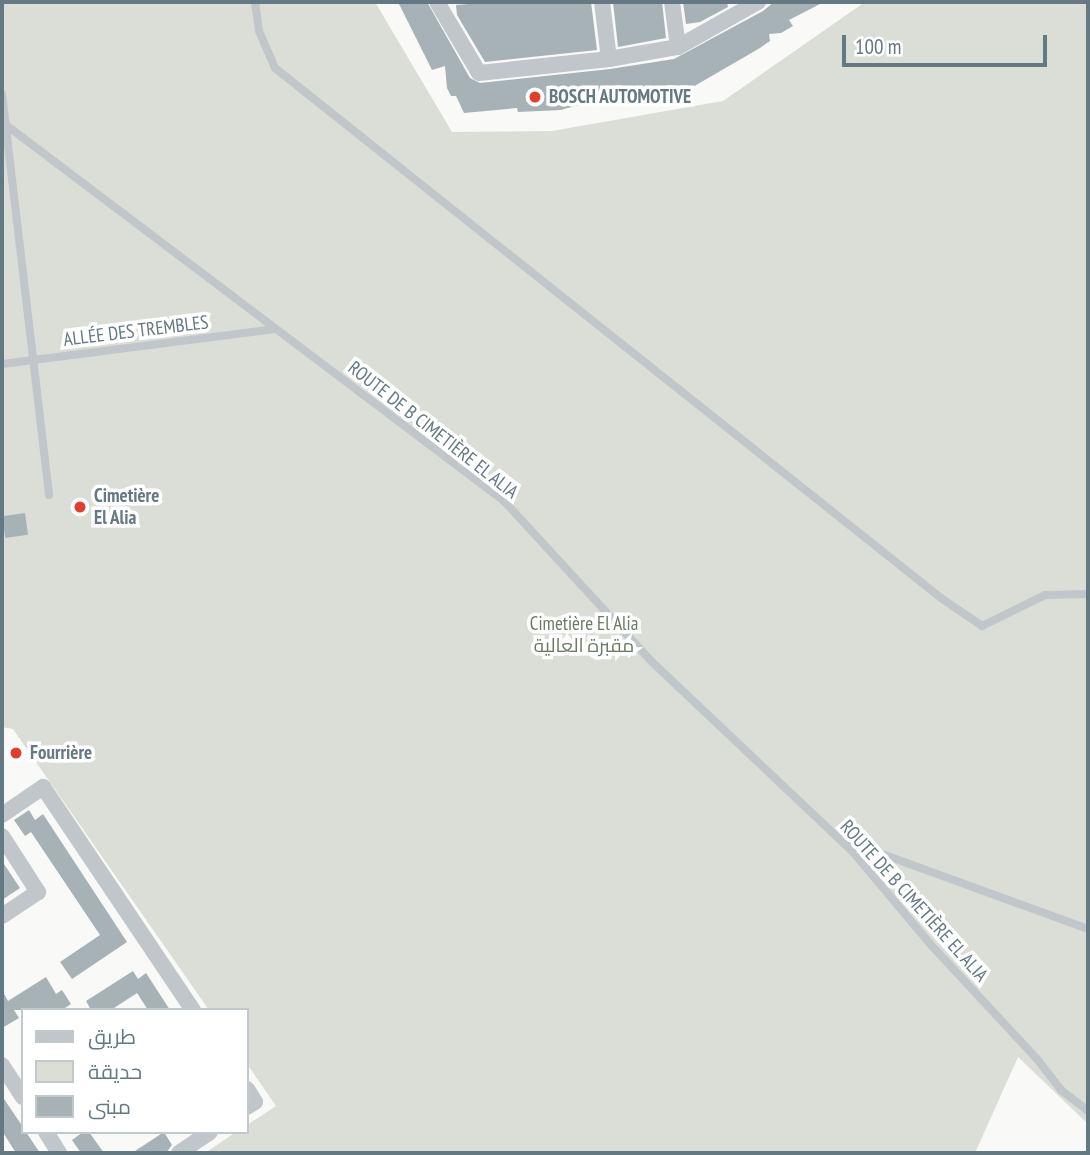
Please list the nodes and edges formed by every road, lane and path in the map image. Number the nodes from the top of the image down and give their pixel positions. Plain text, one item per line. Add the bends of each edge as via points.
1 (255, 2) edge
2 (441, 2) edge
3 (603, 2) edge
4 (672, 2) edge
5 (758, 2) edge
6 (678, 47) junction
7 (609, 59) junction
8 (2, 94) edge
9 (5, 131) edge
10 (275, 329) junction
11 (33, 361) junction
12 (2, 364) edge
13 (49, 495) dead end
14 (1088, 593) edge
15 (2, 816) edge
16 (2, 836) edge
17 (838, 838) junction
18 (2, 916) edge
19 (1088, 929) edge
20 (192, 1008) edge
21 (2, 1065) edge
22 (248, 1091) edge
23 (21, 1094) edge
24 (248, 1106) edge
25 (1088, 1111) edge
26 (47, 1134) edge
27 (201, 1135) edge
28 (60, 1153) edge
29 (179, 1153) edge

1 - 14 lane via 259,31 275,68 942,598 982,626 1045,595
2 - 7 street via 479,73
3 - 7 street
4 - 6 street
5 - 6 street
6 - 7 street
8 - 9 lane
9 - 10 lane, ROUTE DE B CIMETIÈRE EL ALIA
9 - 11 lane
10 - 11 lane, ALLÉE DES TREMBLES
10 - 17 lane, ROUTE DE B CIMETIÈRE EL ALIA via 504,501 650,660
11 - 12 lane, ALLÉE DES TREMBLES
11 - 13 lane
15 - 20 street via 43,787
16 - 18 street via 38,892
17 - 19 lane
17 - 25 lane, ROUTE DE B CIMETIÈRE EL ALIA via 1061,1090
21 - 23 street
22 - 24 street via 255,1102
26 - 28 street
27 - 29 street

